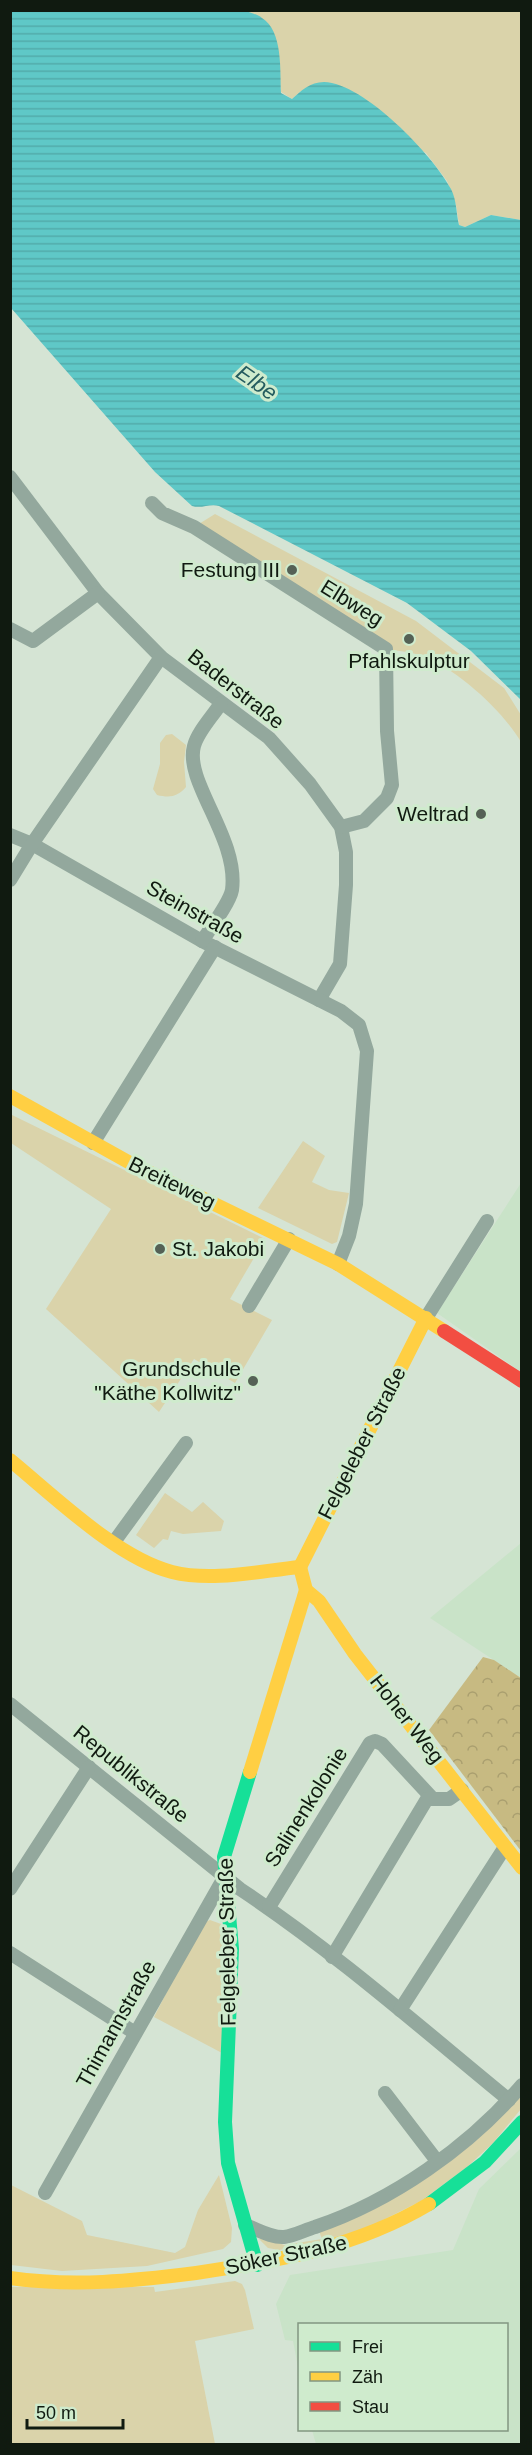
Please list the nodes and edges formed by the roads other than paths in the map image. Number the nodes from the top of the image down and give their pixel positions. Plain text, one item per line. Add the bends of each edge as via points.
1 (10, 477) edge
2 (152, 503) dead end
3 (98, 593) junction
4 (10, 629) edge
5 (161, 657) junction
6 (221, 703) junction
7 (341, 827) junction
8 (10, 835) edge
9 (32, 844) junction
10 (10, 880) edge
11 (208, 944) junction
12 (319, 1000) junction
13 (10, 1096) edge
14 (93, 1143) junction
15 (487, 1221) dead end
16 (289, 1239) junction
17 (338, 1264) junction
18 (249, 1306) dead end
19 (426, 1318) junction
20 (522, 1381) edge
21 (186, 1443) dead end
22 (10, 1460) edge
23 (114, 1542) junction
24 (300, 1568) junction
25 (306, 1590) junction
26 (10, 1704) edge
27 (89, 1767) junction
28 (462, 1790) junction
29 (433, 1799) junction
30 (505, 1847) junction
31 (522, 1868) edge
32 (225, 1876) junction
33 (10, 1889) edge
34 (269, 1907) junction
35 (10, 1953) edge
36 (332, 1957) junction
37 (400, 2010) junction
38 (135, 2033) junction
39 (522, 2085) edge
40 (385, 2093) dead end
41 (509, 2100) junction
42 (522, 2122) edge
43 (437, 2161) junction
44 (45, 2193) dead end
45 (245, 2225) junction
46 (257, 2265) junction
47 (10, 2278) edge

1 - 3 street, Baderstraße
2 - 7 street, Elbweg via 162,513 194,527 386,649 392,785 387,798 364,821
3 - 4 street via 33,641
3 - 5 street, Baderstraße
5 - 6 street, Baderstraße
5 - 9 street
6 - 7 street, Baderstraße via 269,738
6 - 11 street via 195,743 192,757 225,838 232,891
7 - 12 street via 346,885 340,964
8 - 9 street, Steinstraße
9 - 10 street
9 - 11 street, Steinstraße
11 - 12 street, Steinstraße
11 - 14 street
12 - 17 street, Steinstraße via 359,1025 367,1051 359,1176 349,1236
13 - 14 street, Breiteweg
14 - 16 street, Breiteweg
15 - 19 street
16 - 17 street, Breiteweg
16 - 18 street
17 - 19 street, Breiteweg
19 - 20 street, Breiteweg
19 - 24 street, Felgeleber Straße
21 - 23 street
22 - 23 street
23 - 24 street via 171,1572
24 - 25 street, Hoher Weg
25 - 28 street, Hoher Weg via 319,1601 355,1654
25 - 32 street, Felgeleber Straße via 227,1845
26 - 27 street, Republikstraße
27 - 32 street, Republikstraße
27 - 33 street
28 - 29 street via 449,1799
28 - 30 street, Hoher Weg
29 - 34 street, Salinenkolonie via 381,1744 370,1743
29 - 36 street via 427,1799
30 - 31 street, Hoher Weg
30 - 37 street
32 - 34 street
32 - 38 street, Thimannstraße
32 - 45 street, Felgeleber Straße via 232,1949 225,2122 228,2163
34 - 36 street
35 - 38 street
36 - 37 street
37 - 41 street
38 - 44 street, Thimannstraße
39 - 41 street
40 - 43 street
41 - 43 street
42 - 46 street, Söker Straße via 490,2158 420,2212 371,2235 320,2252
43 - 45 street via 359,2209 288,2236
45 - 46 street, Felgeleber Straße
46 - 47 street, Söker Straße via 83,2284

